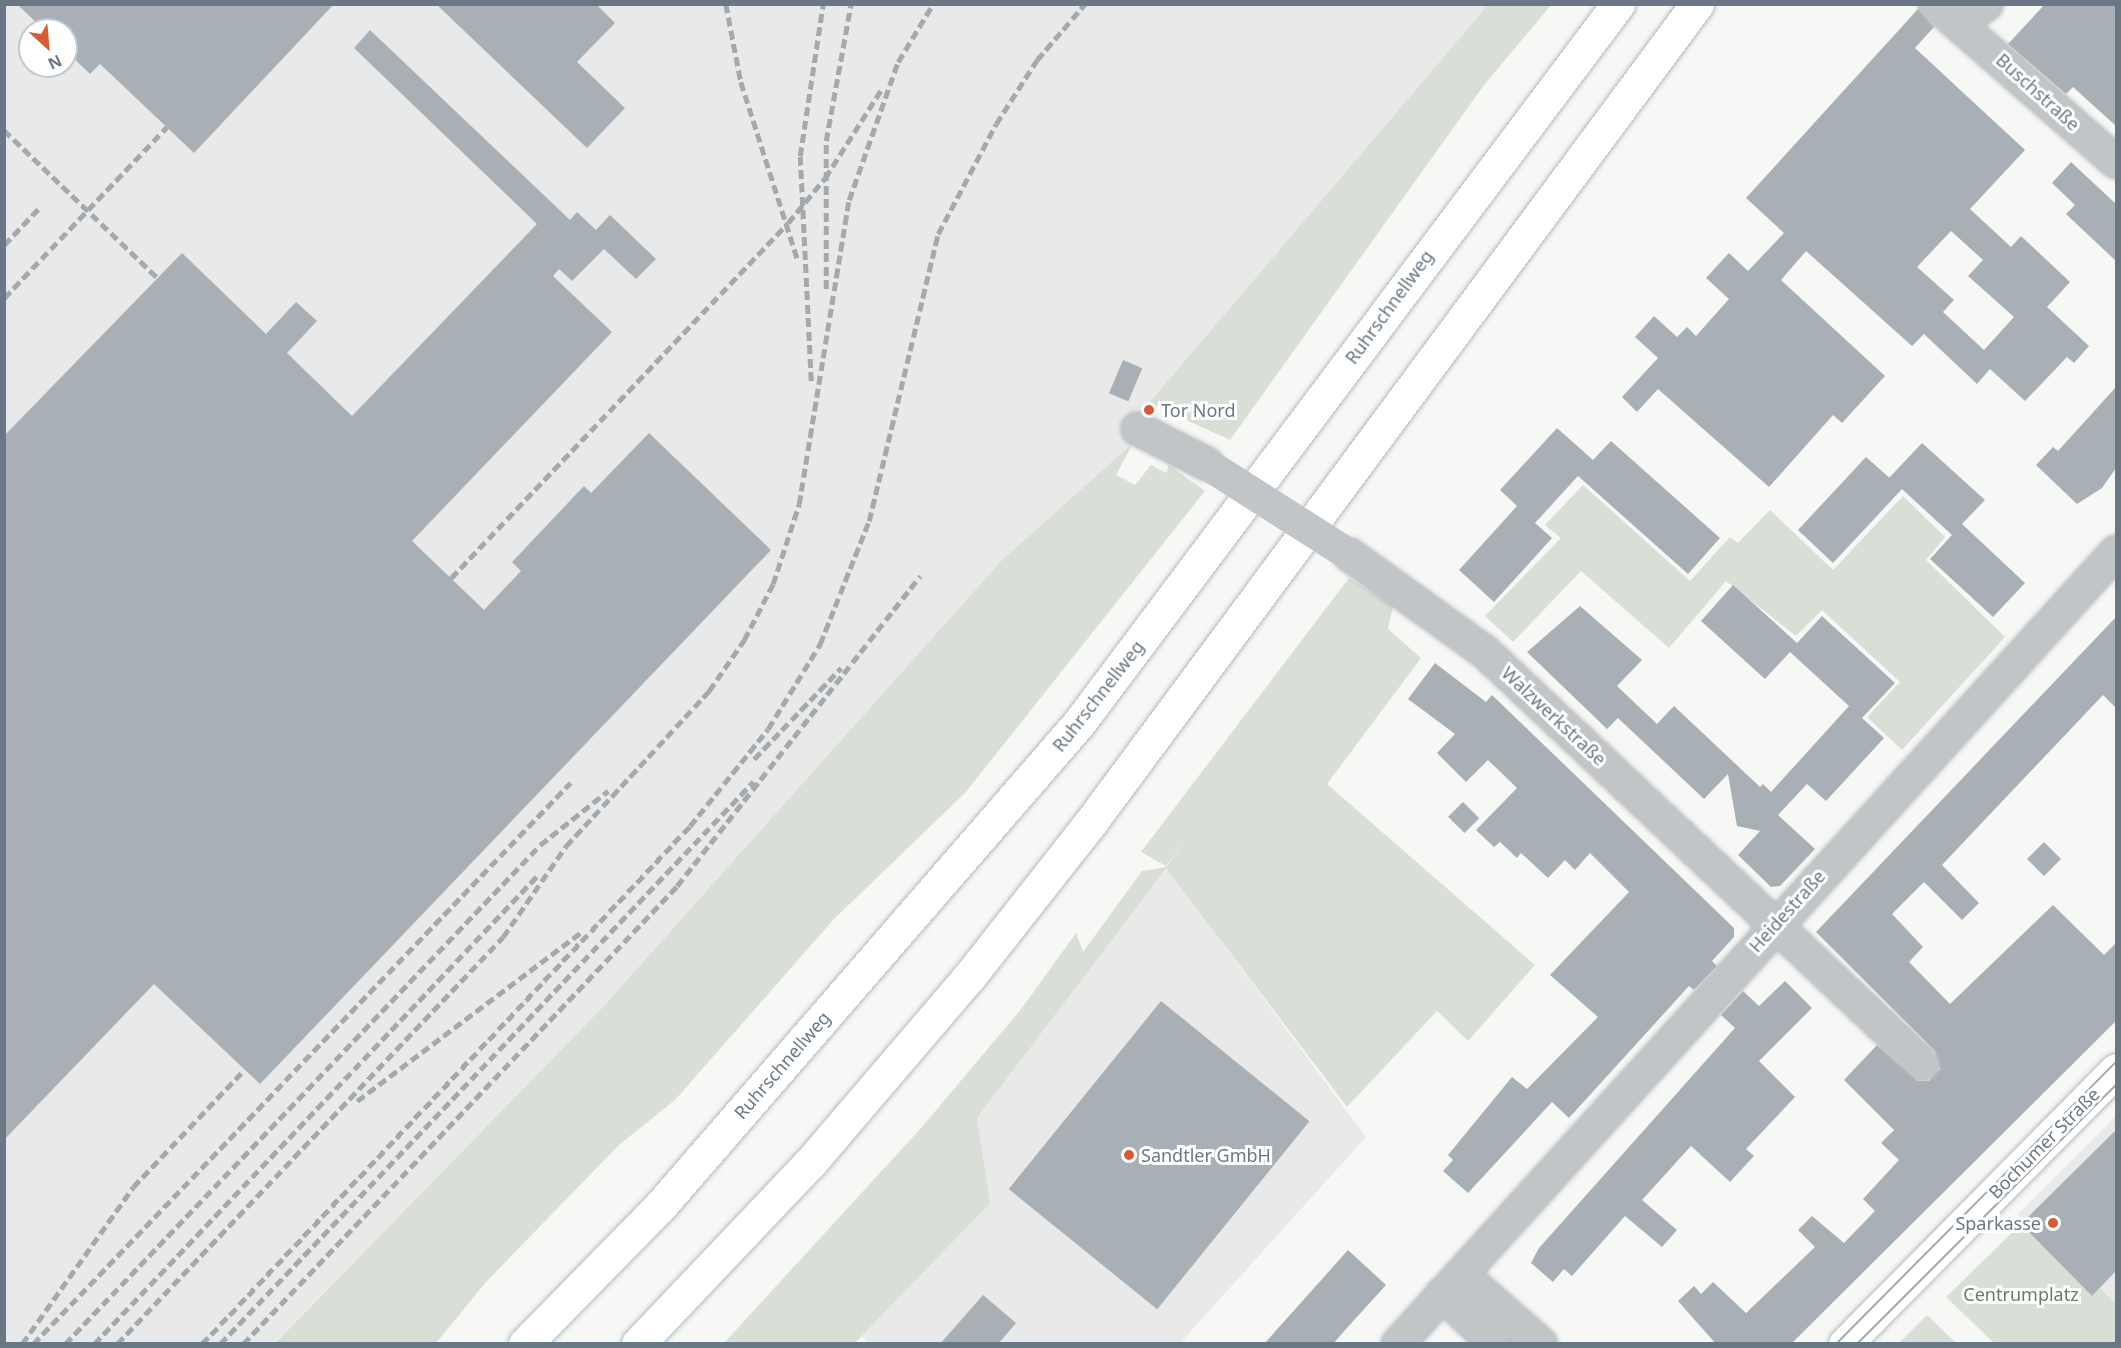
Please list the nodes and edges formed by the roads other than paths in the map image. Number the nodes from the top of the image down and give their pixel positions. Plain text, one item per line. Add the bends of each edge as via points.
1 (1618, 4) edge
2 (1696, 4) edge
3 (1935, 4) edge
4 (1987, 4) edge
5 (1960, 22) junction
6 (2116, 162) edge
7 (1138, 429) dead end
8 (2116, 552) edge
9 (1775, 924) junction
10 (1923, 1064) dead end
11 (2116, 1070) edge
12 (1452, 1284) junction
13 (525, 1344) edge
14 (638, 1344) edge
15 (1398, 1344) edge
16 (1495, 1344) edge
17 (1541, 1344) edge
18 (1845, 1344) edge

1 - 13 main road, Ruhrschnellweg via 1079,723 662,1204
2 - 14 main road via 1091,822 969,977 810,1163
3 - 5 street, Buschstraße
4 - 5 street
5 - 6 street, Buschstraße
7 - 9 street, Walzwerkstraße, bridge via 1207,464 1350,555 1485,652
8 - 9 street, Heidestraße
9 - 10 street, Walzwerkstraße
9 - 12 street, Heidestraße
11 - 18 main road, Bochumer Straße
12 - 15 street, Heidestraße
12 - 16 street
12 - 17 street

